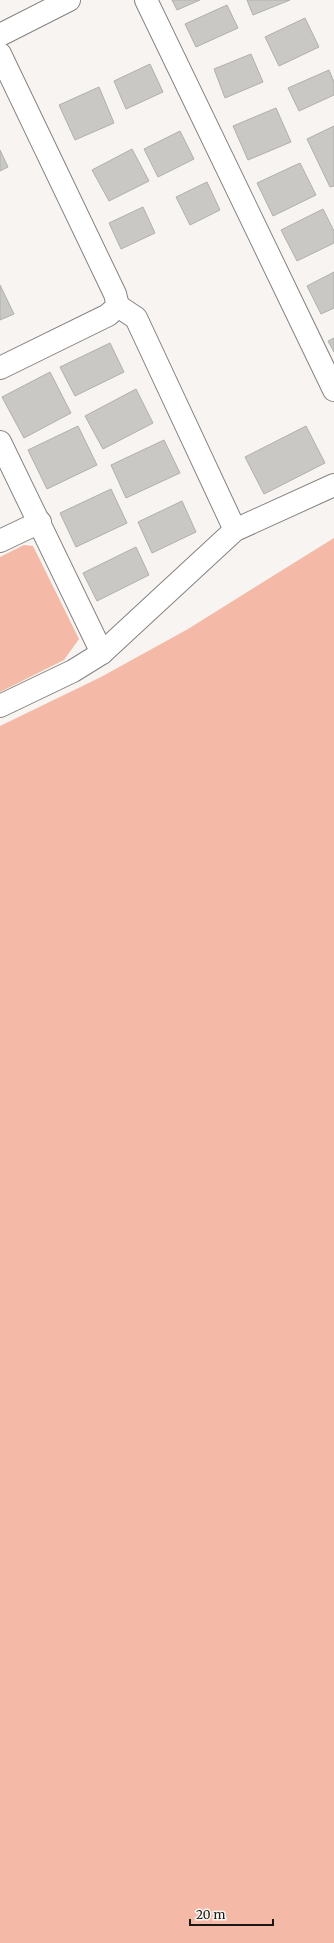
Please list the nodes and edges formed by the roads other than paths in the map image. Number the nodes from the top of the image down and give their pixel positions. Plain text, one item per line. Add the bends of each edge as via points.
1 (69, 0) edge
2 (146, 0) edge
3 (0, 35) edge
4 (0, 54) edge
5 (118, 306) junction
6 (0, 368) edge
7 (334, 390) edge
8 (0, 442) edge
9 (334, 485) edge
10 (40, 522) junction
11 (235, 530) junction
12 (0, 541) edge
13 (102, 653) junction
14 (0, 706) edge

1 - 3 street
2 - 7 street
4 - 5 street via 115,294
5 - 6 street via 108,315
5 - 11 street via 136,318
8 - 10 street
9 - 11 street
10 - 12 street
10 - 13 street
11 - 13 street
13 - 14 street via 73,671

